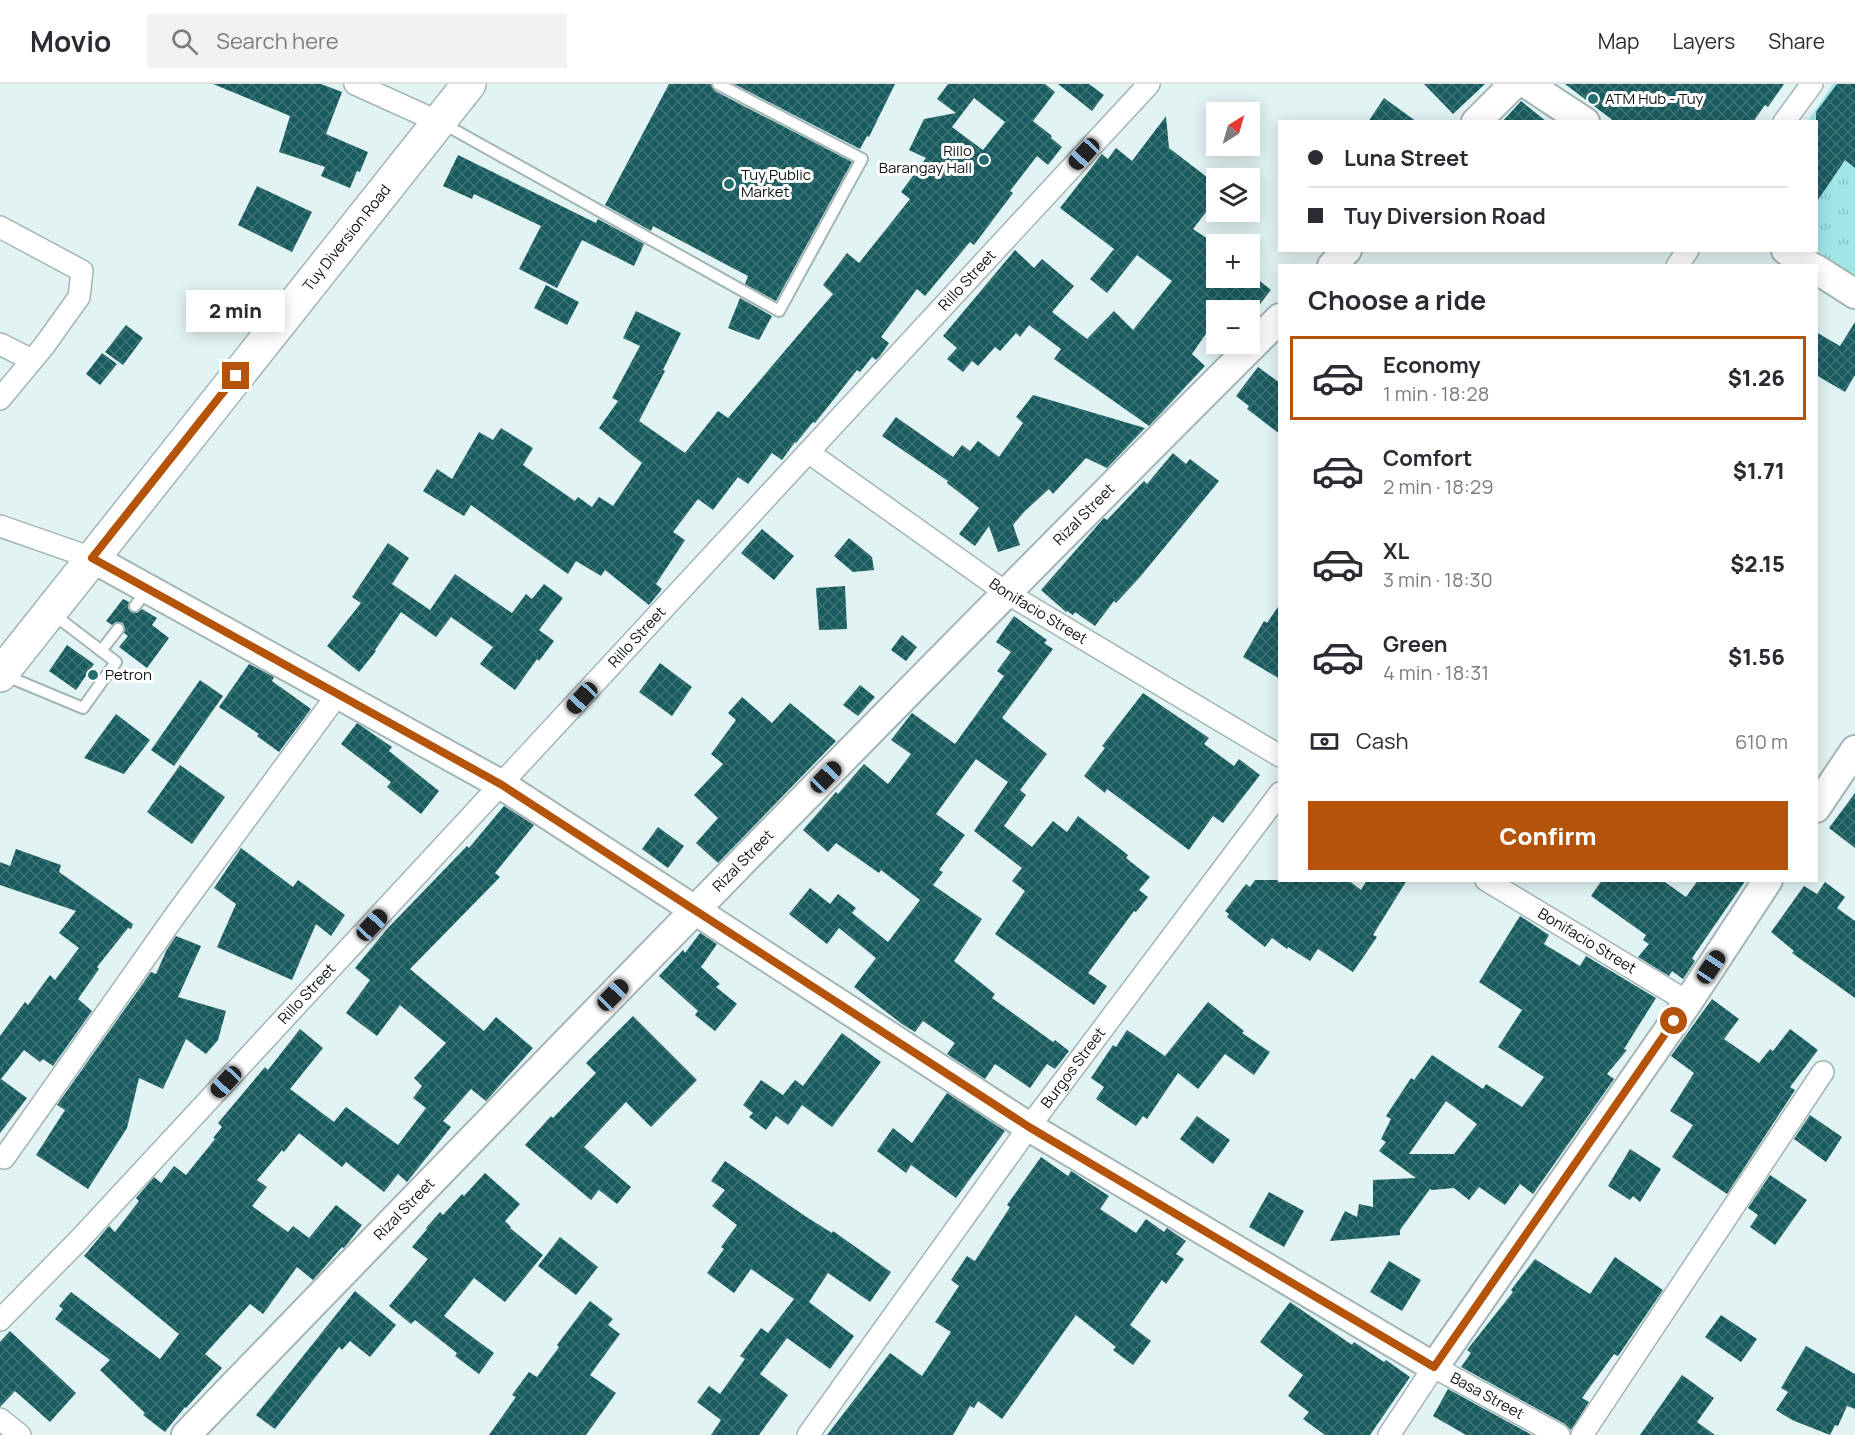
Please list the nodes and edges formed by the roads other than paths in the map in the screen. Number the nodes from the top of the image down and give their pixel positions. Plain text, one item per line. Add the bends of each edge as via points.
1 (355, 84) edge
2 (469, 84) edge
3 (718, 84) edge
4 (1149, 84) edge
5 (1514, 84) edge
6 (1527, 84) edge
7 (1812, 84) edge
8 (1478, 120) edge
9 (1582, 120) edge
10 (1785, 120) edge
11 (439, 122) junction
12 (0, 227) edge
13 (1345, 252) edge
14 (1789, 252) edge
15 (1334, 264) edge
16 (1807, 264) edge
17 (1818, 270) edge
18 (1855, 294) edge
19 (1278, 320) edge
20 (0, 344) edge
21 (32, 360) junction
22 (0, 399) edge
23 (808, 452) junction
24 (0, 526) edge
25 (92, 558) junction
26 (1005, 592) junction
27 (50, 612) junction
28 (118, 629) dead end
29 (101, 651) junction
30 (0, 674) edge
31 (338, 694) junction
32 (1855, 750) edge
33 (1278, 755) edge
34 (502, 785) junction
35 (1278, 796) edge
36 (1818, 805) edge
37 (1489, 882) edge
38 (1767, 882) edge
39 (695, 911) junction
40 (1688, 1002) junction
41 (1823, 1072) dead end
42 (1029, 1127) junction
43 (4, 1158) dead end
44 (0, 1320) edge
45 (1434, 1367) junction
46 (0, 1419) edge
47 (20, 1435) edge
48 (186, 1435) edge
49 (808, 1435) edge
50 (1389, 1435) edge
51 (1559, 1435) edge
52 (1582, 1435) edge

1 - 11 street
2 - 11 main road, Tuy Diversion Road
3 - 11 lane via 862,159 779,311
4 - 23 street, Rillo Street
5 - 8 street
6 - 9 street
7 - 10 street
11 - 25 main road, Tuy Diversion Road
12 - 21 street via 82,271 80,297
13 - 15 street
14 - 16 street
17 - 18 street
19 - 26 street, Rizal Street
20 - 21 street
21 - 22 street
23 - 26 street, Bonifacio Street
23 - 34 street, Rillo Street
24 - 25 street
25 - 27 main road, Tuy Diversion Road
25 - 31 street, Basa Street via 141,597
26 - 33 street, Bonifacio Street
26 - 39 street, Rizal Street
27 - 29 lane
27 - 30 main road, Tuy Diversion Road
28 - 29 lane
29 - 30 lane via 116,662 83,708
31 - 34 street, Basa Street
31 - 43 street
32 - 36 street
34 - 39 street, Basa Street
34 - 44 street, Rillo Street
35 - 42 street, Burgos Street
37 - 40 street, Bonifacio Street
38 - 40 street
39 - 42 street, Basa Street
39 - 48 street, Rizal Street
40 - 45 street
41 - 52 street
42 - 45 street, Basa Street
42 - 49 street, Burgos Street
45 - 50 street
45 - 51 street, Basa Street
46 - 47 street

